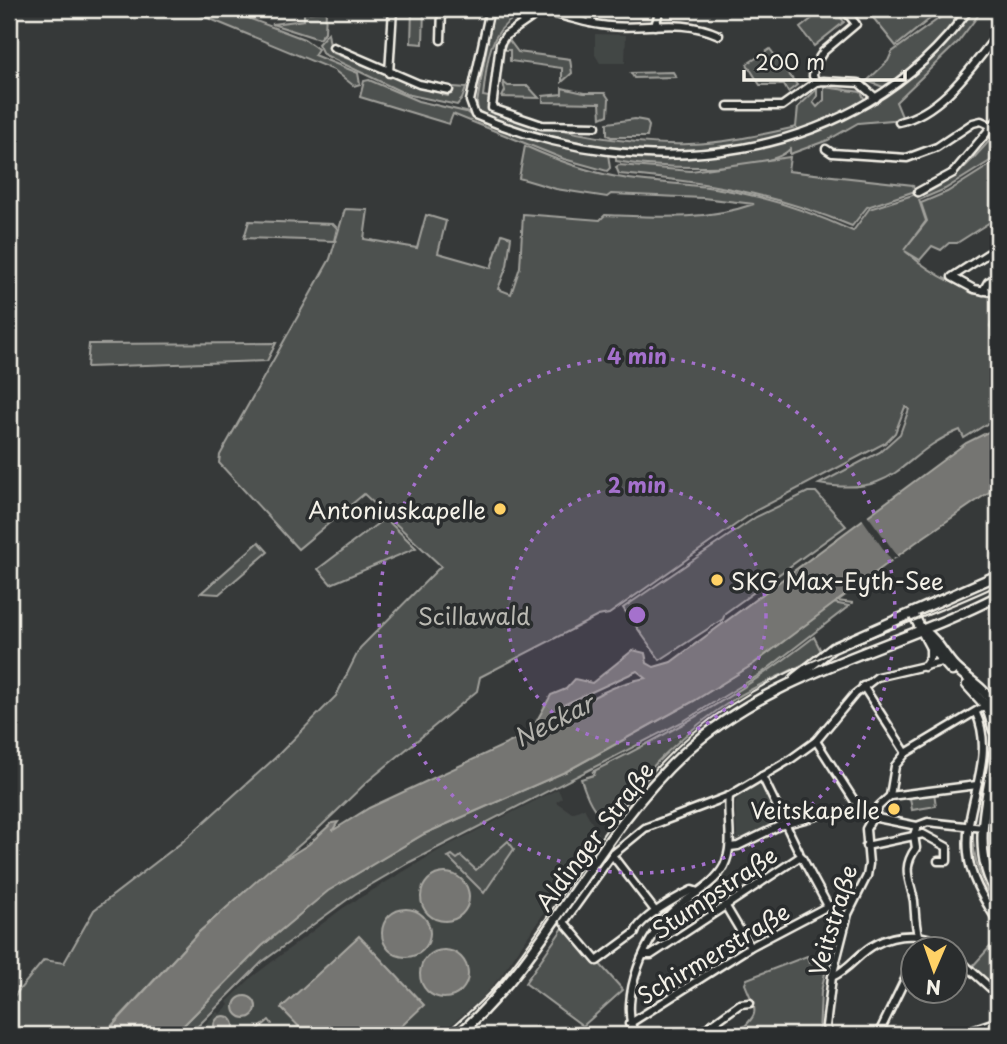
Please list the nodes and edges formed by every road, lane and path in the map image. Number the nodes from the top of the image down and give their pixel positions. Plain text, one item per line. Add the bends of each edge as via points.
1 (393, 9) edge
2 (442, 9) edge
3 (491, 9) edge
4 (535, 9) edge
5 (595, 9) edge
6 (660, 9) edge
7 (844, 9) edge
8 (969, 9) edge
9 (590, 23) junction
10 (655, 26) junction
11 (998, 34) edge
12 (719, 35) dead end
13 (441, 40) dead end
14 (333, 47) dead end
15 (389, 73) junction
16 (816, 82) junction
17 (449, 89) dead end
18 (876, 98) junction
19 (734, 104) dead end
20 (998, 119) edge
21 (899, 122) dead end
22 (992, 126) junction
23 (596, 127) dead end
24 (826, 149) dead end
25 (918, 192) dead end
26 (998, 247) edge
27 (998, 277) edge
28 (983, 291) junction
29 (998, 293) edge
30 (998, 575) edge
31 (998, 596) edge
32 (913, 614) junction
33 (941, 624) junction
34 (923, 630) junction
35 (933, 636) junction
36 (930, 646) junction
37 (946, 661) junction
38 (922, 668) junction
39 (784, 686) junction
40 (863, 686) junction
41 (992, 703) edge
42 (976, 713) junction
43 (816, 741) junction
44 (906, 753) junction
45 (762, 776) junction
46 (977, 785) junction
47 (729, 796) junction
48 (890, 796) junction
49 (831, 811) dead end
50 (861, 811) junction
51 (820, 815) dead end
52 (872, 817) junction
53 (785, 825) junction
54 (917, 826) junction
55 (969, 826) junction
56 (983, 828) junction
57 (914, 835) junction
58 (866, 846) junction
59 (730, 847) junction
60 (800, 854) junction
61 (612, 855) junction
62 (938, 862) dead end
63 (698, 892) junction
64 (998, 895) edge
65 (853, 898) junction
66 (725, 905) junction
67 (828, 906) junction
68 (656, 912) junction
69 (998, 922) edge
70 (918, 935) junction
71 (922, 936) edge
72 (750, 947) junction
73 (645, 955) junction
74 (968, 968) edge
75 (832, 977) junction
76 (898, 994) edge
77 (998, 995) edge
78 (750, 1003) dead end
79 (998, 1021) edge
80 (629, 1024) junction
81 (458, 1035) edge
82 (635, 1035) edge
83 (697, 1035) edge
84 (829, 1035) edge
85 (878, 1035) edge
86 (957, 1035) edge

1 - 15 street
2 - 13 street
3 - 18 street via 470,101 472,112 526,133 599,149 698,155 794,137
4 - 9 street
4 - 23 street via 531,18 500,44 492,108 542,125
5 - 9 street
6 - 10 street
7 - 16 street via 856,24 816,61
8 - 18 street via 909,75
9 - 10 street
10 - 12 street via 697,25
11 - 21 street via 959,83 918,116
14 - 15 street
15 - 17 street
16 - 18 street via 859,83
16 - 19 street via 782,106
20 - 22 street
22 - 24 street via 973,123 920,156 902,159
22 - 25 street via 953,173
26 - 28 street via 952,277
27 - 28 street
28 - 29 street
30 - 32 main road, Aldinger Straße
31 - 33 main road, Aldinger Straße
32 - 34 main road
32 - 39 main road, Aldinger Straße via 833,648
33 - 34 main road, Aldinger Straße
33 - 35 main road
34 - 35 main road
34 - 36 main road
34 - 39 main road, Aldinger Straße via 859,652
35 - 37 main road
36 - 37 main road
36 - 38 street via 930,657
37 - 38 street, Aldinger Straße
37 - 41 main road
38 - 40 street, Aldinger Straße via 892,672
39 - 81 main road, Aldinger Straße via 712,729 654,784 619,826 506,989
40 - 43 street, Aldinger Straße
40 - 44 street
41 - 42 street
41 - 56 main road via 998,725
42 - 44 street
42 - 46 street via 985,741
43 - 45 street, Aldinger Straße
43 - 50 street
44 - 48 street, Veitstraße via 895,766
45 - 47 street, Aldinger Straße
45 - 53 street
46 - 48 street
46 - 55 street
47 - 59 street
47 - 61 street, Aldinger Straße via 645,828
48 - 52 street, Veitstraße
49 - 50 street
50 - 52 street
51 - 53 street
52 - 54 street
52 - 58 street, Veitstraße
53 - 59 street
53 - 60 street
54 - 55 street via 928,822
54 - 57 street
55 - 56 street
55 - 69 street via 971,869
56 - 64 main road via 983,861
57 - 58 street
57 - 62 street via 923,834 944,844 947,861
57 - 70 street via 916,848 908,861 906,883
58 - 65 street, Veitstraße via 867,876
59 - 63 street via 723,867
60 - 66 street, Stumpstraße
60 - 67 street
61 - 68 street, Aldinger Straße
61 - 68 street, Aldinger Straße via 564,922 597,961
63 - 68 street via 692,890
63 - 73 street via 664,921
65 - 67 street, Schirmerstraße
65 - 75 street, Veitstraße
66 - 72 street
66 - 73 street, Stumpstraße
67 - 72 street, Schirmerstraße
70 - 71 street
70 - 75 street via 875,944
72 - 80 street, Schirmerstraße
73 - 80 street via 631,990
74 - 77 street
75 - 84 street, Veitstraße
76 - 85 street
78 - 83 street via 740,1004
79 - 86 street
80 - 82 street

